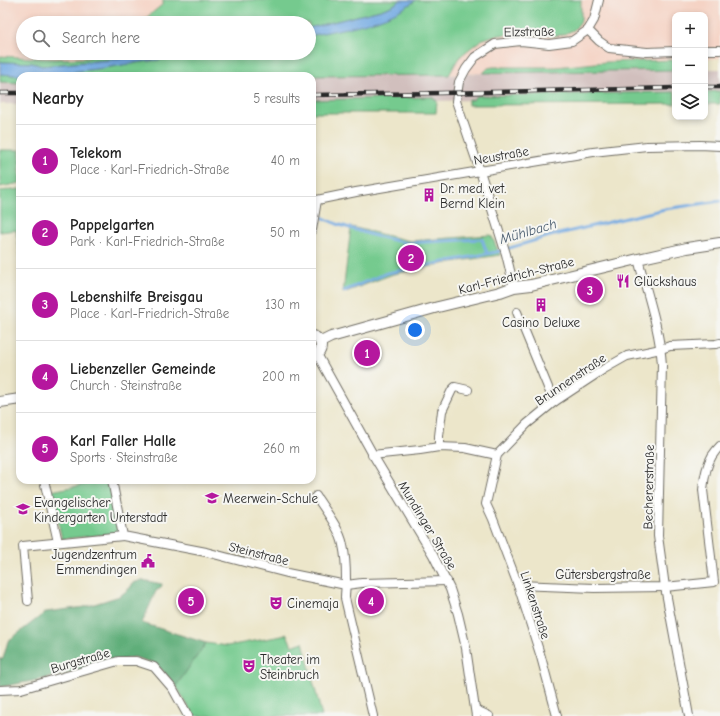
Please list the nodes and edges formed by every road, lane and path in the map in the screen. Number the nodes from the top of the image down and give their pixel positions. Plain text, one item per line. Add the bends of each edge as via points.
1 (599, 0) edge
2 (588, 30) junction
3 (708, 50) edge
4 (720, 50) edge
5 (672, 51) edge
6 (720, 146) edge
7 (480, 171) junction
8 (316, 201) edge
9 (720, 243) edge
10 (638, 259) junction
11 (514, 287) junction
12 (517, 312) dead end
13 (316, 339) edge
14 (720, 343) edge
15 (661, 349) junction
16 (316, 353) edge
17 (316, 358) edge
18 (468, 390) dead end
19 (16, 400) edge
20 (0, 402) edge
21 (554, 402) junction
22 (720, 446) edge
23 (439, 447) junction
24 (372, 455) junction
25 (497, 455) junction
26 (45, 484) edge
27 (113, 484) edge
28 (316, 496) dead end
29 (123, 536) junction
30 (58, 542) junction
31 (447, 581) junction
32 (346, 585) junction
33 (518, 585) junction
34 (665, 587) junction
35 (28, 601) dead end
36 (0, 690) edge
37 (476, 713) edge
38 (188, 716) edge
39 (373, 716) edge
40 (488, 716) edge
41 (557, 716) edge
42 (689, 716) edge

1 - 2 street via 594,20
2 - 5 street via 609,48 647,52
2 - 7 street, Elzstraße via 572,41 549,44 521,41 495,44 475,56 459,82 456,101
3 - 4 street
6 - 7 street, Neustraße via 646,146
7 - 8 street, Neustraße
7 - 11 street, Elzstraße
9 - 10 street, Karl-Friedrich-Straße
10 - 11 street, Karl-Friedrich-Straße
10 - 15 street, Bechererstraße
11 - 13 street, Karl-Friedrich-Straße
12 - 21 street
13 - 16 street, Karl-Friedrich-Straße via 321,349
14 - 15 street, Brunnenstraße via 670,346
15 - 21 street, Brunnenstraße via 627,356
15 - 34 street, Bechererstraße via 658,536
17 - 24 street, Mundinger Straße
18 - 23 street via 455,386 444,404
19 - 20 street
21 - 25 street, Brunnenstraße via 527,424
22 - 34 street, Gütersbergstraße via 712,456 704,476 703,490 714,582
23 - 24 street
23 - 25 street via 464,448
24 - 31 street, Mundinger Straße
25 - 33 street, Linkenstraße via 486,504
26 - 30 street
27 - 29 street
28 - 32 street via 341,537
29 - 30 street, Steinstraße
29 - 32 street, Steinstraße via 206,552
30 - 35 street, Steinstraße via 23,546
31 - 32 street, Steinstraße
31 - 37 street, Mundinger Straße via 466,648
32 - 39 street via 345,598
33 - 34 street, Gütersbergstraße
33 - 41 street, Linkenstraße
34 - 42 street, Bechererstraße
36 - 38 street, Burgstraße via 21,689 118,662 136,662 154,667 173,690
37 - 40 street, Mundinger Straße

